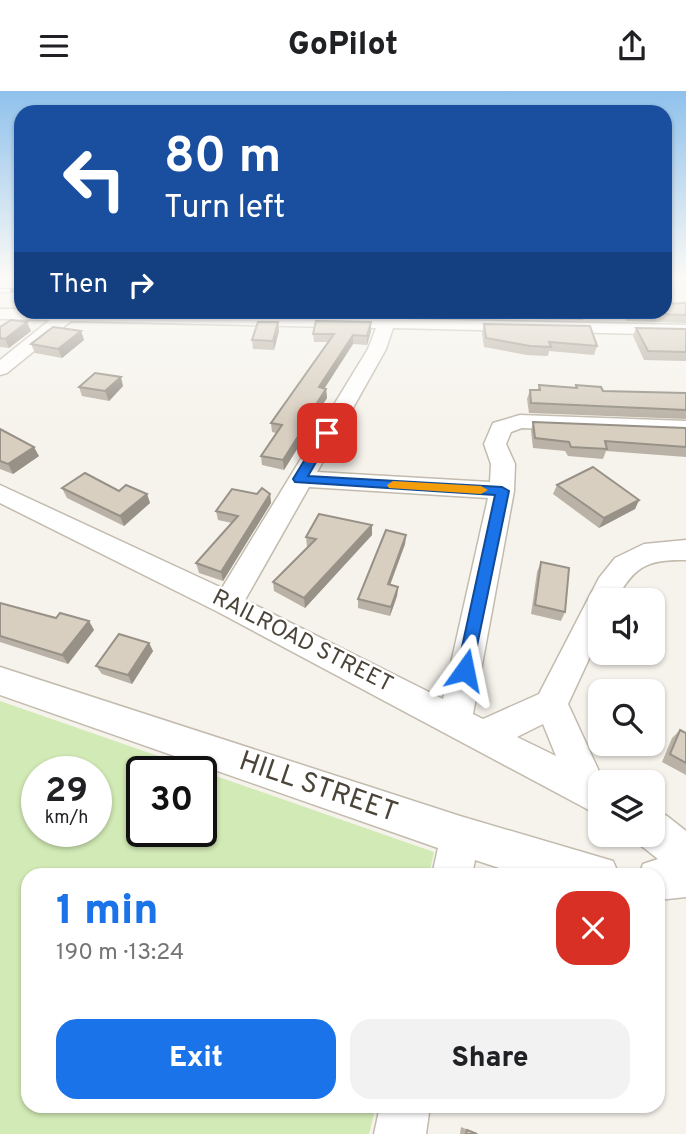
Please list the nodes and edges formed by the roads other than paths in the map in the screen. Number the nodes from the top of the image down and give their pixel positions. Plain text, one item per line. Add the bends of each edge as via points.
1 (54, 325) edge
2 (386, 325) edge
3 (487, 325) edge
4 (686, 330) edge
5 (0, 369) edge
6 (686, 428) edge
7 (299, 479) junction
8 (502, 491) junction
9 (0, 493) edge
10 (686, 550) edge
11 (609, 588) edge
12 (228, 604) junction
13 (588, 629) edge
14 (0, 681) edge
15 (551, 704) junction
16 (469, 728) junction
17 (588, 781) edge
18 (588, 791) edge
19 (460, 836) junction
20 (665, 839) edge
21 (686, 856) edge
22 (453, 868) edge
23 (562, 868) edge
24 (686, 876) edge
25 (665, 878) edge
26 (404, 1113) edge
27 (400, 1134) edge

1 - 5 street
2 - 7 street via 377,349
3 - 4 street
6 - 8 street via 520,421 501,428 495,444 503,464
7 - 8 street
7 - 12 street
8 - 16 street
9 - 12 street, RAILROAD STREET
10 - 11 street via 636,555 620,567
12 - 16 street, RAILROAD STREET
13 - 15 street
14 - 19 street, HILL STREET
15 - 16 street
15 - 17 street
16 - 18 street, RAILROAD STREET
19 - 22 street
19 - 23 street, HILL STREET
20 - 21 street
24 - 25 street
26 - 27 street

